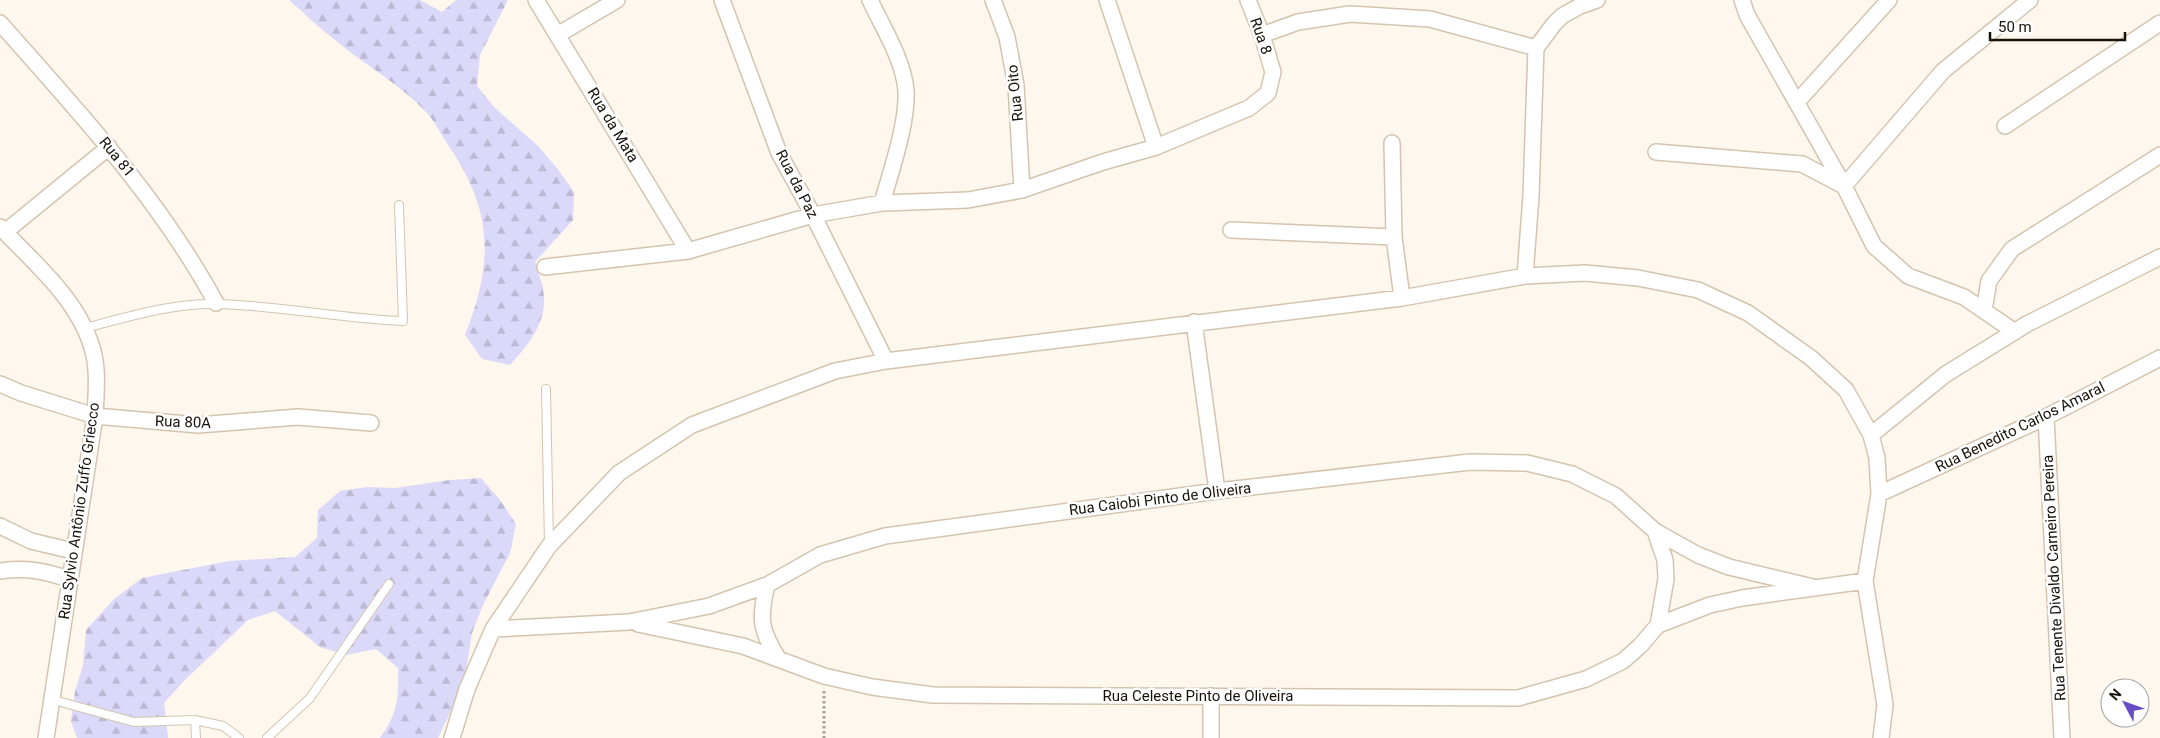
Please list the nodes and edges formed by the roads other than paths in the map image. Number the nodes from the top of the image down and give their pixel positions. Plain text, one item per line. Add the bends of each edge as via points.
1 (536, 0) edge
2 (616, 0) edge
3 (722, 0) edge
4 (870, 0) edge
5 (993, 0) edge
6 (1107, 0) edge
7 (1248, 0) edge
8 (1597, 0) edge
9 (1742, 0) edge
10 (1889, 0) edge
11 (2030, 0) edge
12 (2160, 23) edge
13 (0, 24) edge
14 (558, 34) junction
15 (1262, 35) junction
16 (1536, 48) junction
17 (1797, 102) junction
18 (2005, 126) dead end
19 (1392, 143) dead end
20 (109, 147) junction
21 (1156, 147) junction
22 (1656, 152) dead end
23 (2160, 155) edge
24 (1844, 186) junction
25 (1022, 190) junction
26 (882, 203) junction
27 (399, 205) dead end
28 (813, 215) junction
29 (2, 229) edge
30 (1231, 230) dead end
31 (1394, 238) junction
32 (688, 250) junction
33 (2160, 257) edge
34 (545, 267) dead end
35 (1524, 276) junction
36 (1402, 298) junction
37 (216, 304) junction
38 (1984, 310) junction
39 (1194, 322) junction
40 (85, 328) junction
41 (2015, 332) junction
42 (2160, 358) edge
43 (886, 361) junction
44 (0, 384) edge
45 (546, 389) dead end
46 (95, 416) junction
47 (2046, 417) junction
48 (371, 423) dead end
49 (1871, 435) junction
50 (1217, 491) junction
51 (1879, 494) junction
52 (0, 526) edge
53 (1655, 531) junction
54 (549, 546) junction
55 (73, 551) junction
56 (0, 571) edge
57 (69, 579) junction
58 (1865, 581) junction
59 (389, 584) dead end
60 (767, 585) junction
61 (1813, 587) junction
62 (628, 622) junction
63 (1658, 625) junction
64 (493, 629) junction
65 (778, 658) junction
66 (1211, 696) junction
67 (50, 699) junction
68 (195, 720) junction
69 (46, 738) edge
70 (196, 738) edge
71 (238, 738) edge
72 (267, 738) edge
73 (452, 738) edge
74 (1211, 738) edge
75 (1881, 738) edge
76 (2062, 738) edge

1 - 14 street, Rua da Mata
2 - 14 street
3 - 28 street, Rua da Paz via 779,153
4 - 26 street via 898,58 906,90 902,127
5 - 25 street, Rua Oito via 1007,37 1016,85
6 - 21 street
7 - 15 street, Rua 8
8 - 16 street via 1562,16
9 - 17 street via 1747,15
10 - 17 street
11 - 24 street via 1944,71
12 - 18 street
13 - 20 street, Rua 81
14 - 32 street, Rua da Mata
15 - 16 street via 1298,22 1350,14 1430,19
15 - 21 street, Rua 8 via 1273,72 1268,93 1249,108
16 - 35 street
17 - 24 street
19 - 31 street
20 - 29 street
20 - 37 street, Rua 81 via 162,214
21 - 25 street
22 - 24 street via 1802,164
23 - 38 street via 2012,249 1989,281
24 - 38 street via 1874,246 1908,276 1964,297
25 - 26 street via 968,200
26 - 28 street
27 - 37 lane via 403,321
28 - 32 street
28 - 43 street, Rua da Paz
29 - 40 street, Rua Sylvio Antônio Zuffo Griecco via 73,306
30 - 31 street
31 - 36 street
32 - 34 street
33 - 41 street
35 - 36 street
35 - 49 street via 1585,273 1638,278 1698,290 1748,313 1811,358 1846,390
36 - 39 street
37 - 40 lane via 177,306
38 - 41 street
39 - 43 street
39 - 50 street
40 - 46 street, Rua Sylvio Antônio Zuffo Griecco via 94,354
41 - 49 street via 1946,374
42 - 47 street, Rua Benedito Carlos Amaral
43 - 54 street via 835,371 692,425 619,472
44 - 46 street, Rua 80A
45 - 54 lane
46 - 48 street, Rua 80A via 198,424 298,417
46 - 55 street, Rua Sylvio Antônio Zuffo Griecco
47 - 51 street, Rua Benedito Carlos Amaral
47 - 76 street, Rua Tenente Divaldo Carneiro Pereira
49 - 51 street via 1877,458
50 - 53 street, Rua Caiobi Pinto de Oliveira via 1470,462 1527,463 1572,474 1616,496
50 - 60 street, Rua Caiobi Pinto de Oliveira via 885,536 820,555
51 - 58 street
52 - 55 street via 31,541
53 - 61 street, Rua Caiobi Pinto de Oliveira via 1698,555 1729,567
53 - 63 street, Rua Celeste Pinto de Oliveira via 1665,560 1665,588
54 - 64 street
55 - 57 street, Rua Sylvio Antônio Zuffo Griecco
56 - 57 street via 22,568
57 - 67 street, Rua Sylvio Antônio Zuffo Griecco
58 - 61 street, Rua Caiobi Pinto de Oliveira
58 - 75 street via 1885,705
59 - 72 lane via 310,698
60 - 62 street, Rua Caiobi Pinto de Oliveira via 709,606
60 - 65 street via 761,609 762,626
61 - 63 street, Rua Caiobi Pinto de Oliveira via 1710,605
62 - 64 street, Rua Caiobi Pinto de Oliveira
62 - 65 street, Rua Celeste Pinto de Oliveira via 721,640
63 - 66 street, Rua Celeste Pinto de Oliveira via 1623,661 1586,679 1518,698
64 - 73 street via 467,689
65 - 66 street, Rua Celeste Pinto de Oliveira via 824,676 872,687 933,695
66 - 74 street
67 - 68 lane via 134,722
67 - 69 street, Rua Sylvio Antônio Zuffo Griecco
68 - 70 lane
68 - 71 lane via 223,726

